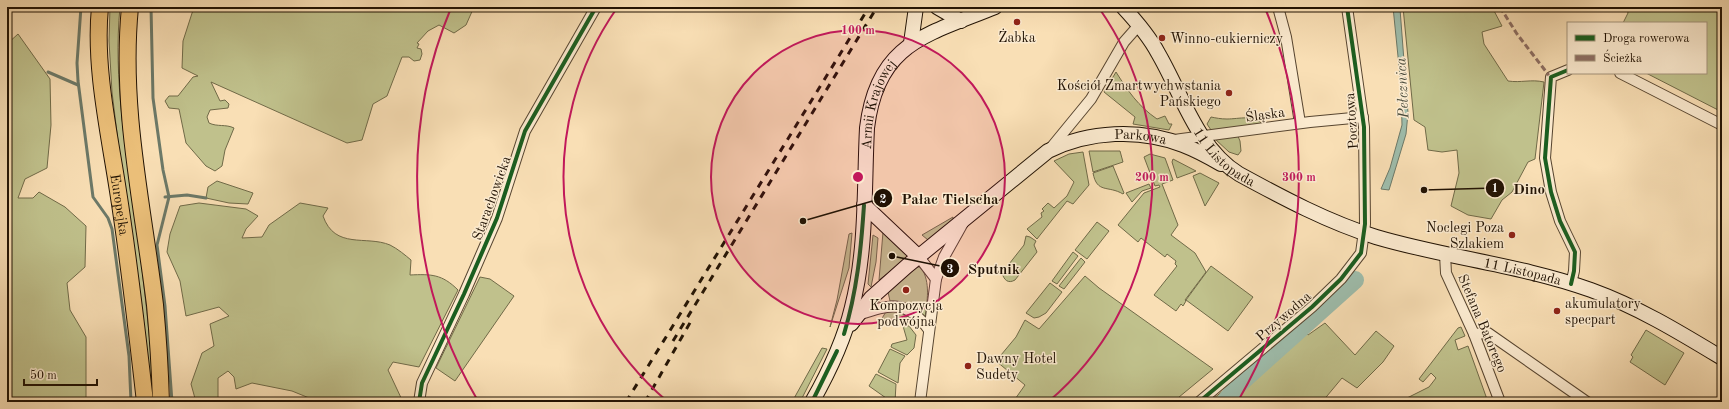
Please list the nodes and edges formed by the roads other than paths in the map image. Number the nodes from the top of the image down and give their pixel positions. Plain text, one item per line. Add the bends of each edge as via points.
1 (100, 7) edge
2 (130, 7) edge
3 (596, 7) edge
4 (916, 7) edge
5 (937, 7) edge
6 (995, 7) edge
7 (1123, 7) edge
8 (1278, 7) edge
9 (1347, 7) edge
10 (961, 21) junction
11 (1139, 25) junction
12 (911, 43) junction
13 (1567, 70) edge
14 (1622, 74) edge
15 (1363, 117) junction
16 (1300, 123) junction
17 (1722, 125) edge
18 (1203, 137) junction
19 (1171, 141) junction
20 (1048, 151) junction
21 (1229, 168) junction
22 (864, 205) junction
23 (965, 220) junction
24 (1365, 233) junction
25 (1445, 254) junction
26 (919, 257) junction
27 (936, 279) junction
28 (1571, 284) junction
29 (856, 315) junction
30 (929, 330) junction
31 (844, 334) junction
32 (1474, 334) junction
33 (1722, 358) edge
34 (145, 402) edge
35 (161, 402) edge
36 (419, 402) edge
37 (812, 402) edge
38 (920, 402) edge
39 (1198, 402) edge
40 (1500, 402) edge
41 (1587, 402) edge

1 - 34 main road, Europejka via 100,59 105,103 135,308
2 - 35 main road, Europejka via 127,33 128,107 133,161 155,305
3 - 36 street, Starachowicka via 525,131 497,218 422,383
4 - 12 main road
5 - 10 main road
6 - 10 main road, Armii Krajowej
7 - 11 main road, 11 Listopada
8 - 16 street via 1286,37
9 - 15 street, Pocztowa
10 - 12 main road, Armii Krajowej
11 - 18 main road, 11 Listopada via 1158,53
11 - 20 street, Parkowa via 1124,42 1091,99
12 - 22 main road, Armii Krajowej via 884,72 872,96 867,128
13 - 28 street via 1551,77 1545,158 1556,206 1575,252
14 - 17 street
15 - 16 street, Śląska
15 - 24 street, Pocztowa
16 - 18 street, Śląska
18 - 19 street, Śląska
18 - 21 main road, 11 Listopada
19 - 20 main road, Parkowa via 1144,135 1108,135 1076,139
19 - 21 main road, Parkowa via 1193,149
20 - 23 main road, Parkowa
21 - 24 main road, 11 Listopada via 1306,209
22 - 26 main road
22 - 31 main road, Armii Krajowej via 859,269
23 - 26 main road, Parkowa
23 - 27 street via 944,257
24 - 25 main road, 11 Listopada
24 - 39 street, Przywodna via 1362,253 1341,279 1312,307
25 - 28 main road, 11 Listopada
25 - 32 street, Stefana Batorego via 1446,273
26 - 27 street
26 - 29 main road, Parkowa via 871,298
27 - 30 street
28 - 33 main road, 11 Listopada via 1640,310
29 - 30 street via 884,306 906,307 920,317
29 - 31 main road, Parkowa
30 - 38 street
31 - 37 main road, Armii Krajowej via 827,375
32 - 40 street, Stefana Batorego
32 - 41 street via 1488,333

